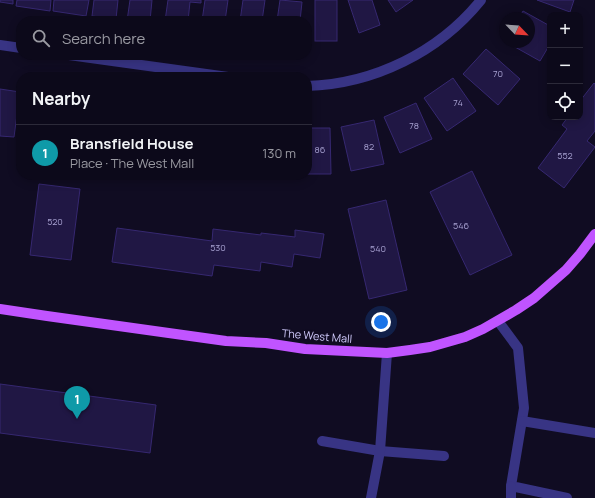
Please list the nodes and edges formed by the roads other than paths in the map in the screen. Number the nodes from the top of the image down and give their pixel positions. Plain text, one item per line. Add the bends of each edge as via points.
1 (481, 0) edge
2 (0, 46) edge
3 (16, 48) edge
4 (105, 60) edge
5 (192, 72) edge
6 (312, 86) edge
7 (595, 234) edge
8 (0, 308) edge
9 (498, 321) junction
10 (387, 353) junction
11 (522, 421) junction
12 (595, 433) edge
13 (322, 440) dead end
14 (380, 452) junction
15 (444, 456) dead end
16 (512, 486) junction
17 (371, 498) edge
18 (511, 498) edge
19 (567, 498) edge

1 - 6 street via 451,30 406,60 355,80
2 - 3 street
4 - 5 street
7 - 9 main road, The West Mall via 566,270 534,298
8 - 10 main road, The West Mall via 226,341 266,343 305,349
9 - 10 main road, The West Mall via 430,348
9 - 11 street via 518,348 524,408
10 - 14 street
11 - 12 street
11 - 16 street
13 - 14 street
14 - 15 street
14 - 17 street
16 - 18 street
16 - 19 street

